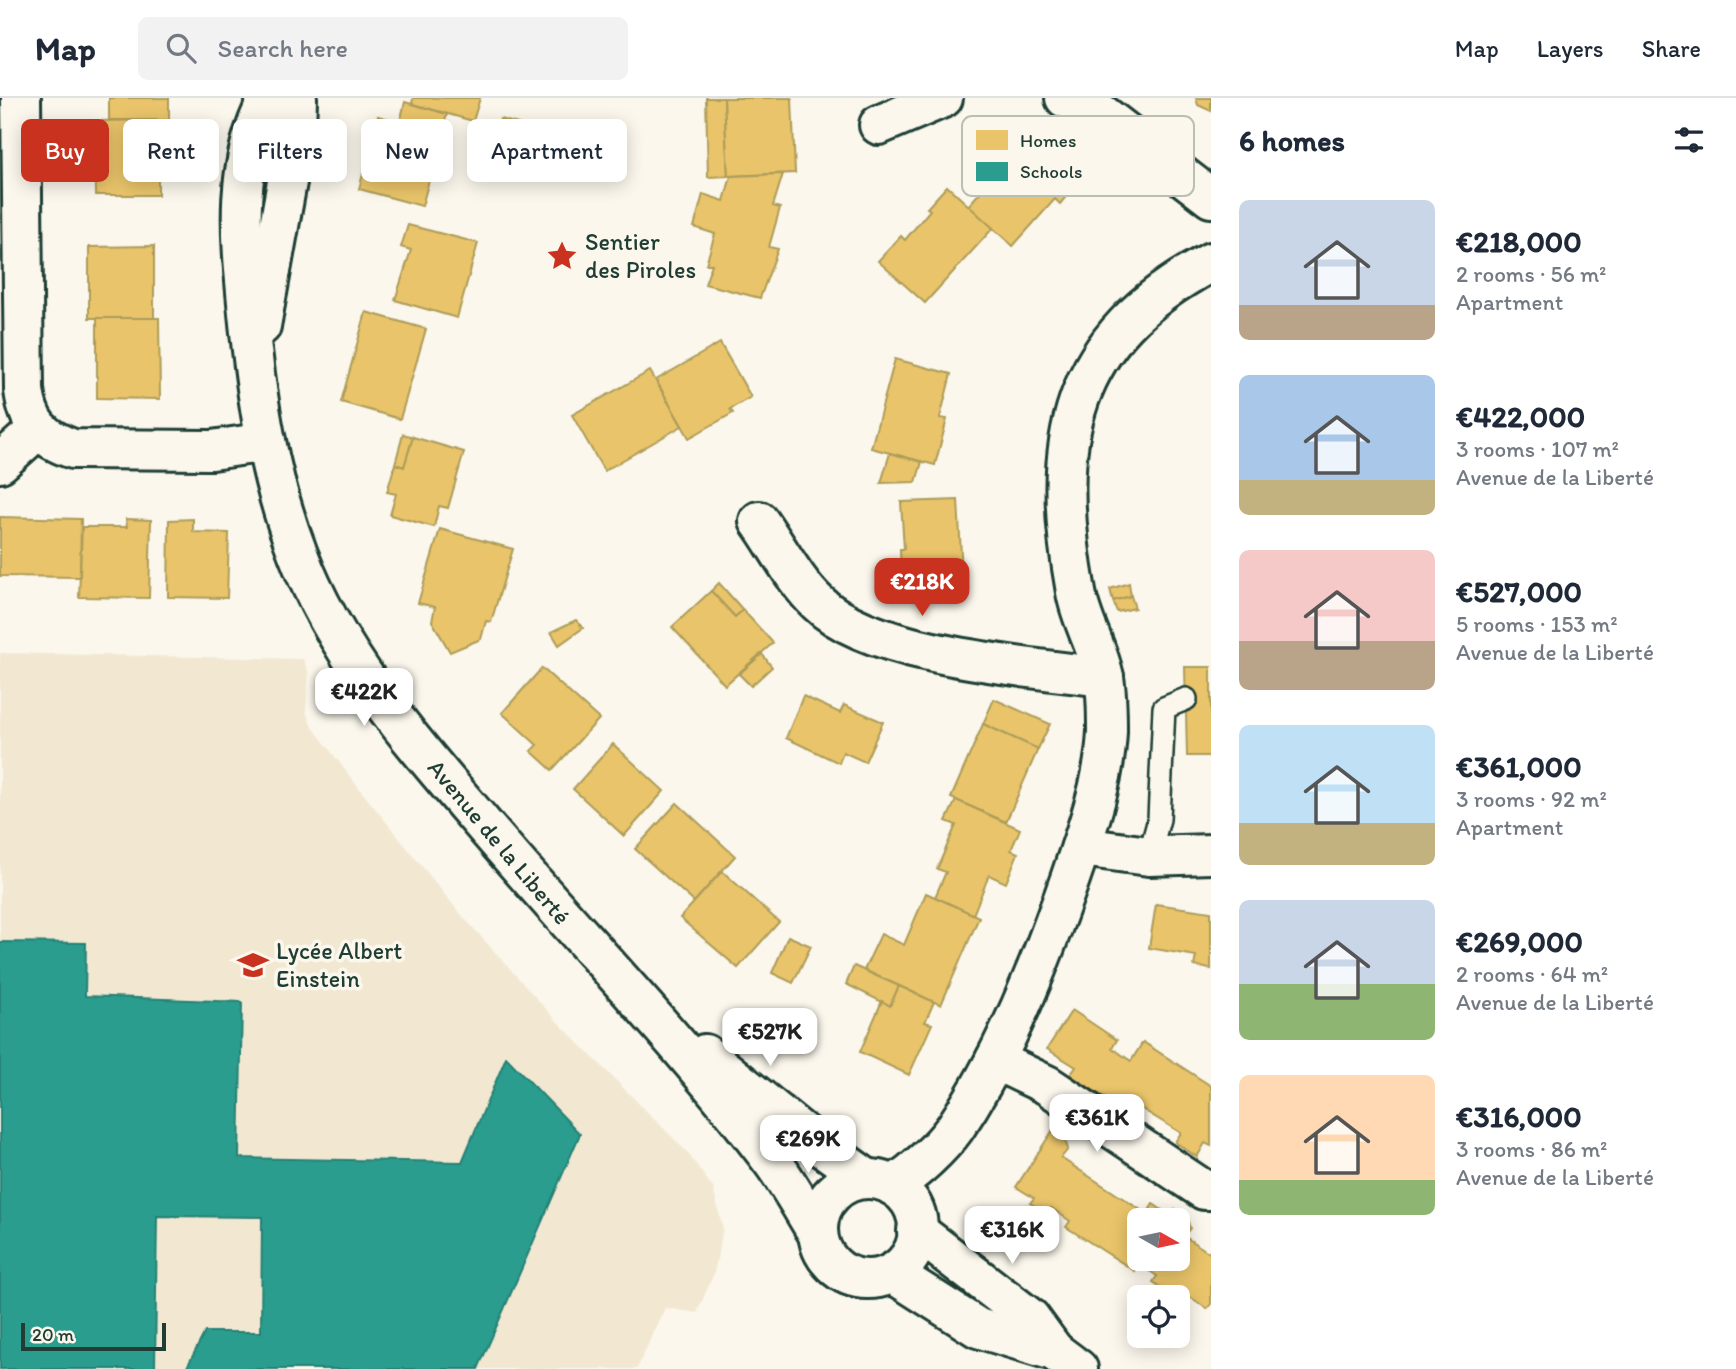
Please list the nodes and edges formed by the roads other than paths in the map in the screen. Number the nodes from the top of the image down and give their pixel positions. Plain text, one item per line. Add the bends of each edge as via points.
1 (21, 98) edge
2 (269, 98) edge
3 (297, 98) edge
4 (943, 98) edge
5 (1065, 98) edge
6 (1104, 116) edge
7 (879, 125) dead end
8 (1194, 185) edge
9 (1211, 198) edge
10 (1211, 262) edge
11 (253, 366) junction
12 (37, 430) junction
13 (266, 442) junction
14 (0, 463) edge
15 (759, 521) dead end
16 (1104, 677) junction
17 (1186, 699) dead end
18 (1081, 847) junction
19 (1211, 854) edge
20 (1150, 856) junction
21 (639, 1001) junction
22 (995, 1060) junction
23 (880, 1182) junction
24 (1211, 1190) edge
25 (918, 1231) junction
26 (818, 1234) junction
27 (892, 1273) junction
28 (1066, 1360) edge

1 - 12 street via 24,390 26,410
2 - 11 street, Avenue de la Liberté via 255,124 243,169 241,238
3 - 11 street, Avenue de la Liberté via 296,132
4 - 7 street
5 - 6 street
8 - 9 street
10 - 16 street via 1132,315 1097,357 1078,398 1065,503 1077,595
11 - 13 street, Avenue de la Liberté
12 - 13 street via 52,442 73,449 212,450
12 - 14 street
13 - 21 street, Avenue de la Liberté via 298,554 327,617 382,702 563,918
15 - 16 street via 817,603 848,625 889,643
16 - 18 street via 1107,731 1102,771
17 - 20 lane via 1164,708 1158,819
18 - 20 street
18 - 22 street via 1045,949
19 - 20 street
21 - 23 street, Avenue de la Liberté via 800,1131
21 - 26 street, Avenue de la Liberté via 773,1162
22 - 23 street via 953,1130 909,1175
22 - 24 street via 1047,1085 1204,1190
23 - 25 street via 912,1205
23 - 26 street via 841,1187 830,1195
25 - 27 street via 910,1255
25 - 28 street via 1030,1318
26 - 27 street via 822,1250 845,1273 877,1278
27 - 28 street via 978,1328 1024,1339

